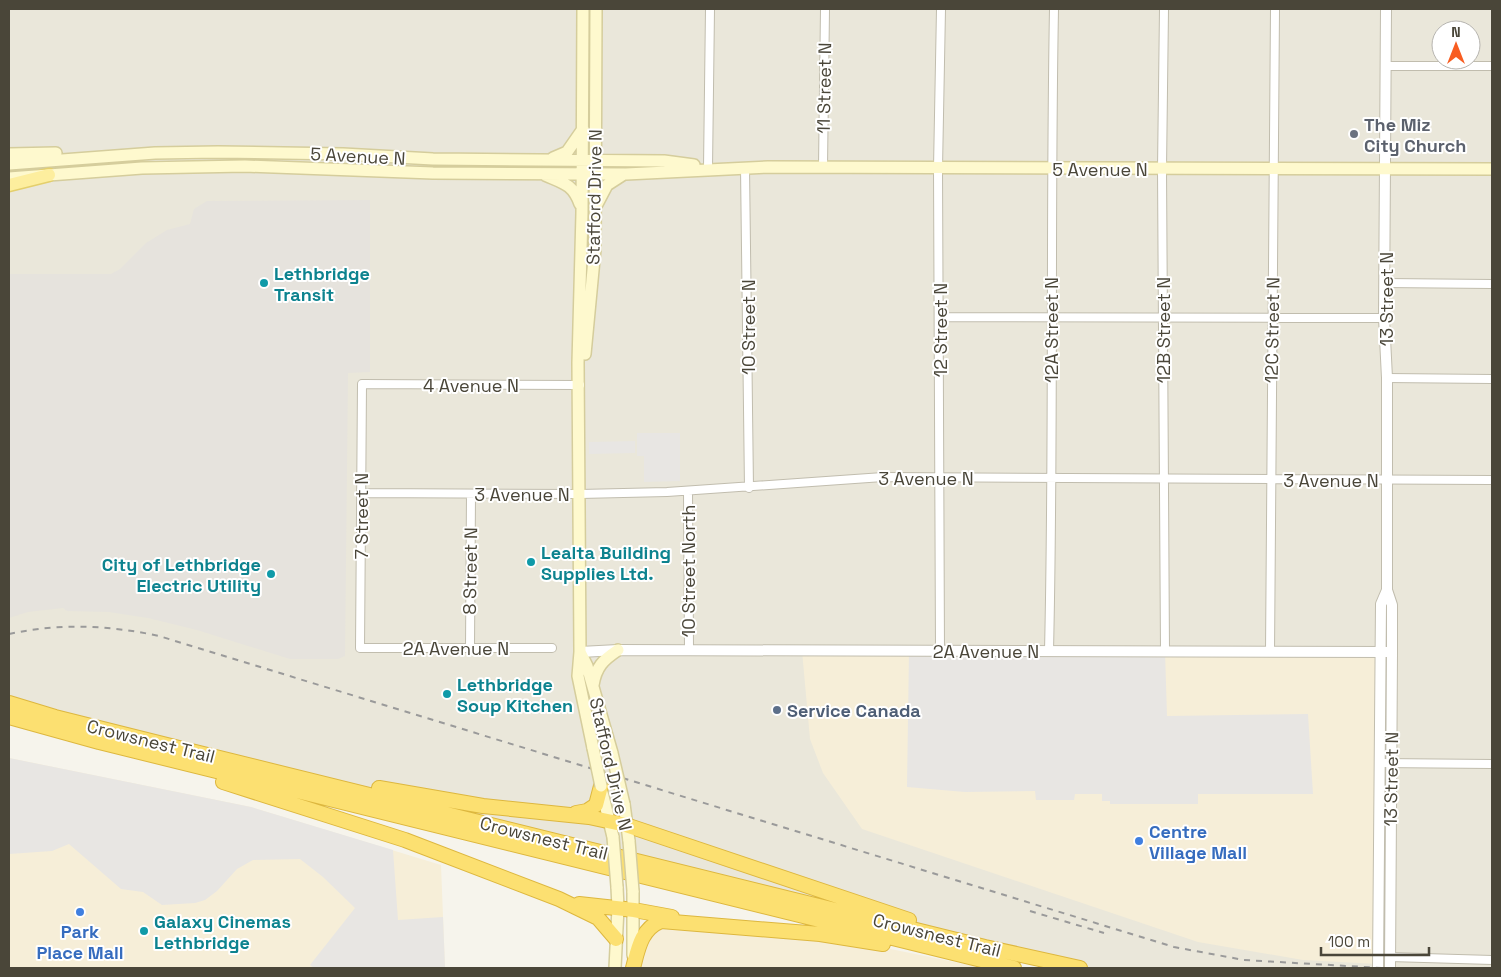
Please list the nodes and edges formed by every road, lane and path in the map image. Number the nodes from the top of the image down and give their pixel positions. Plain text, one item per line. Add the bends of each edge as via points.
1 (583, 9) edge
2 (596, 9) edge
3 (710, 9) edge
4 (825, 9) edge
5 (942, 9) edge
6 (1054, 9) edge
7 (1164, 9) edge
8 (1276, 9) edge
9 (1386, 9) edge
10 (1386, 66) junction
11 (1492, 66) edge
12 (583, 129) junction
13 (9, 154) edge
14 (90, 158) junction
15 (545, 160) junction
16 (583, 160) junction
17 (595, 160) junction
18 (9, 164) edge
19 (745, 167) junction
20 (823, 167) junction
21 (708, 168) junction
22 (938, 168) junction
23 (1051, 169) junction
24 (1162, 169) junction
25 (1274, 169) junction
26 (1386, 169) junction
27 (1492, 169) edge
28 (538, 173) junction
29 (582, 173) junction
30 (595, 173) junction
31 (626, 174) junction
32 (50, 175) junction
33 (9, 178) edge
34 (9, 184) edge
35 (595, 207) junction
36 (582, 213) junction
37 (1385, 283) junction
38 (1492, 284) edge
39 (940, 317) junction
40 (1050, 317) junction
41 (1164, 317) junction
42 (1272, 318) junction
43 (1384, 318) junction
44 (1387, 378) junction
45 (1492, 379) edge
46 (362, 384) joint
47 (580, 385) junction
48 (939, 477) junction
49 (1053, 478) junction
50 (1164, 480) junction
51 (1271, 480) junction
52 (1387, 480) junction
53 (1492, 480) edge
54 (749, 488) junction
55 (688, 491) junction
56 (361, 493) junction
57 (471, 494) junction
58 (580, 494) junction
59 (1387, 590) junction
60 (360, 648) joint
61 (470, 648) junction
62 (552, 648) dead end
63 (618, 650) junction
64 (689, 650) junction
65 (940, 651) junction
66 (1049, 651) junction
67 (1165, 651) junction
68 (580, 652) junction
69 (1270, 652) junction
70 (1381, 652) junction
71 (1392, 652) junction
72 (593, 687) junction
73 (9, 698) edge
74 (9, 702) edge
75 (9, 717) edge
76 (55, 717) junction
77 (9, 721) edge
78 (99, 742) junction
79 (183, 749) junction
80 (1380, 763) junction
81 (1392, 763) junction
82 (1492, 764) edge
83 (601, 794) junction
84 (568, 814) junction
85 (608, 820) junction
86 (626, 825) junction
87 (559, 899) junction
88 (618, 908) junction
89 (634, 910) junction
90 (700, 922) junction
91 (616, 939) junction
92 (985, 947) junction
93 (1390, 956) junction
94 (1492, 960) edge
95 (615, 968) edge
96 (632, 968) edge
97 (1013, 968) edge
98 (1080, 968) edge
99 (1378, 968) edge
100 (1390, 968) edge

1 - 12 main road, Stafford Drive N
2 - 17 main road, Stafford Drive N
3 - 21 street
4 - 20 street, 11 Street N
5 - 22 street, 12 Street N
6 - 23 street, 12A Street N
7 - 24 street, 12B Street N
8 - 25 street, 12C Street N
9 - 10 street, 13 Street N
10 - 11 street
10 - 26 street, 13 Street N
12 - 15 main road via 567,152
12 - 16 main road, Stafford Drive N
13 - 14 main road via 57,153
14 - 15 main road, 5 Avenue N via 155,153 265,152 433,160
14 - 18 main road, 5 Avenue N
15 - 16 main road, 5 Avenue N
16 - 17 main road, 5 Avenue N
16 - 29 main road, Stafford Drive N
17 - 21 main road, 5 Avenue N via 670,162
17 - 30 main road, Stafford Drive N
19 - 20 main road, 5 Avenue N
19 - 21 main road, 5 Avenue N
19 - 54 street, 10 Street N
20 - 22 main road, 5 Avenue N
21 - 31 main road, 5 Avenue N
22 - 23 main road, 5 Avenue N
22 - 39 street, 12 Street N
23 - 24 main road, 5 Avenue N
23 - 40 street, 12A Street N
24 - 25 main road, 5 Avenue N
24 - 41 street, 12B Street N
25 - 26 main road, 5 Avenue N
25 - 42 street, 12C Street N
26 - 27 main road, 5 Avenue N
26 - 37 street, 13 Street N
28 - 29 main road, 5 Avenue N
28 - 32 main road, 5 Avenue N via 433,173 245,166
28 - 36 main road via 573,189
29 - 30 main road, 5 Avenue N
29 - 36 main road, Stafford Drive N
30 - 31 main road, 5 Avenue N
30 - 35 main road, Stafford Drive N
31 - 35 main road via 606,185
32 - 33 main road, 5 Avenue N
32 - 34 main road
35 - 47 main road, Stafford Drive N via 592,282
36 - 47 main road, Stafford Drive N
37 - 38 street
37 - 43 street, 13 Street N
39 - 40 street
39 - 48 street, 12 Street N
40 - 41 street
40 - 49 street, 12A Street N
41 - 42 street
41 - 50 street, 12B Street N
42 - 43 street
42 - 51 street, 12C Street N
43 - 44 street, 13 Street N
44 - 45 street
44 - 52 street, 13 Street N
46 - 47 street, 4 Avenue N
46 - 56 street, 7 Street N
47 - 58 main road, Stafford Drive N
48 - 49 street, 3 Avenue N
48 - 54 street, 3 Avenue N via 882,477
48 - 65 street, 12 Street N
49 - 50 street, 3 Avenue N
49 - 66 street, 12A Street N
50 - 51 street, 3 Avenue N
50 - 67 street, 12B Street N
51 - 52 street, 3 Avenue N
51 - 69 street, 12C Street N
52 - 53 street, 3 Avenue N
52 - 59 street, 13 Street N
54 - 55 street, 3 Avenue N
55 - 58 street, 3 Avenue N
55 - 64 street, 10 Street North
56 - 57 street, 3 Avenue N
56 - 60 street, 7 Street N
57 - 58 street, 3 Avenue N
57 - 61 street, 8 Street N
58 - 68 main road, Stafford Drive N
59 - 70 street, 13 Street N via 1381,604
59 - 71 street, 13 Street N via 1392,606
60 - 61 street, 2A Avenue N
61 - 62 street, 2A Avenue N
63 - 64 street, 2A Avenue N
63 - 68 street, 2A Avenue N
63 - 72 main road via 598,668
64 - 65 street, 2A Avenue N
65 - 66 street, 2A Avenue N
66 - 67 street, 2A Avenue N
67 - 69 street, 2A Avenue N
68 - 72 main road, Stafford Drive N
68 - 83 main road, Stafford Drive N, bridge via 578,676
69 - 70 street, 2A Avenue N
70 - 71 street, 2A Avenue N
70 - 80 street, 13 Street N
71 - 81 street, 13 Street N
72 - 86 main road, Stafford Drive N, bridge via 612,753
73 - 76 highway
74 - 76 highway, Crowsnest Trail
75 - 78 highway, Crowsnest Trail
76 - 79 highway, Crowsnest Trail
77 - 78 highway
78 - 87 highway via 406,840
78 - 97 highway, Crowsnest Trail
79 - 84 highway via 438,799
79 - 92 highway, Crowsnest Trail
80 - 81 street
80 - 99 street, 13 Street N
81 - 82 street
81 - 93 street, 13 Street N
83 - 84 highway via 596,805 587,811
83 - 85 main road, Stafford Drive N
84 - 85 highway
85 - 86 highway
85 - 88 main road, Stafford Drive N, bridge via 613,837
86 - 89 main road, Stafford Drive N, bridge
86 - 92 highway
87 - 88 highway
87 - 91 highway via 598,918
88 - 89 highway
88 - 91 main road, Stafford Drive N
89 - 90 highway
89 - 96 main road, Stafford Drive N
90 - 96 highway via 671,920 652,925 641,940
90 - 97 highway via 820,934
91 - 95 main road, Stafford Drive N
92 - 98 highway, Crowsnest Trail
93 - 94 street
93 - 100 street, 13 Street N

